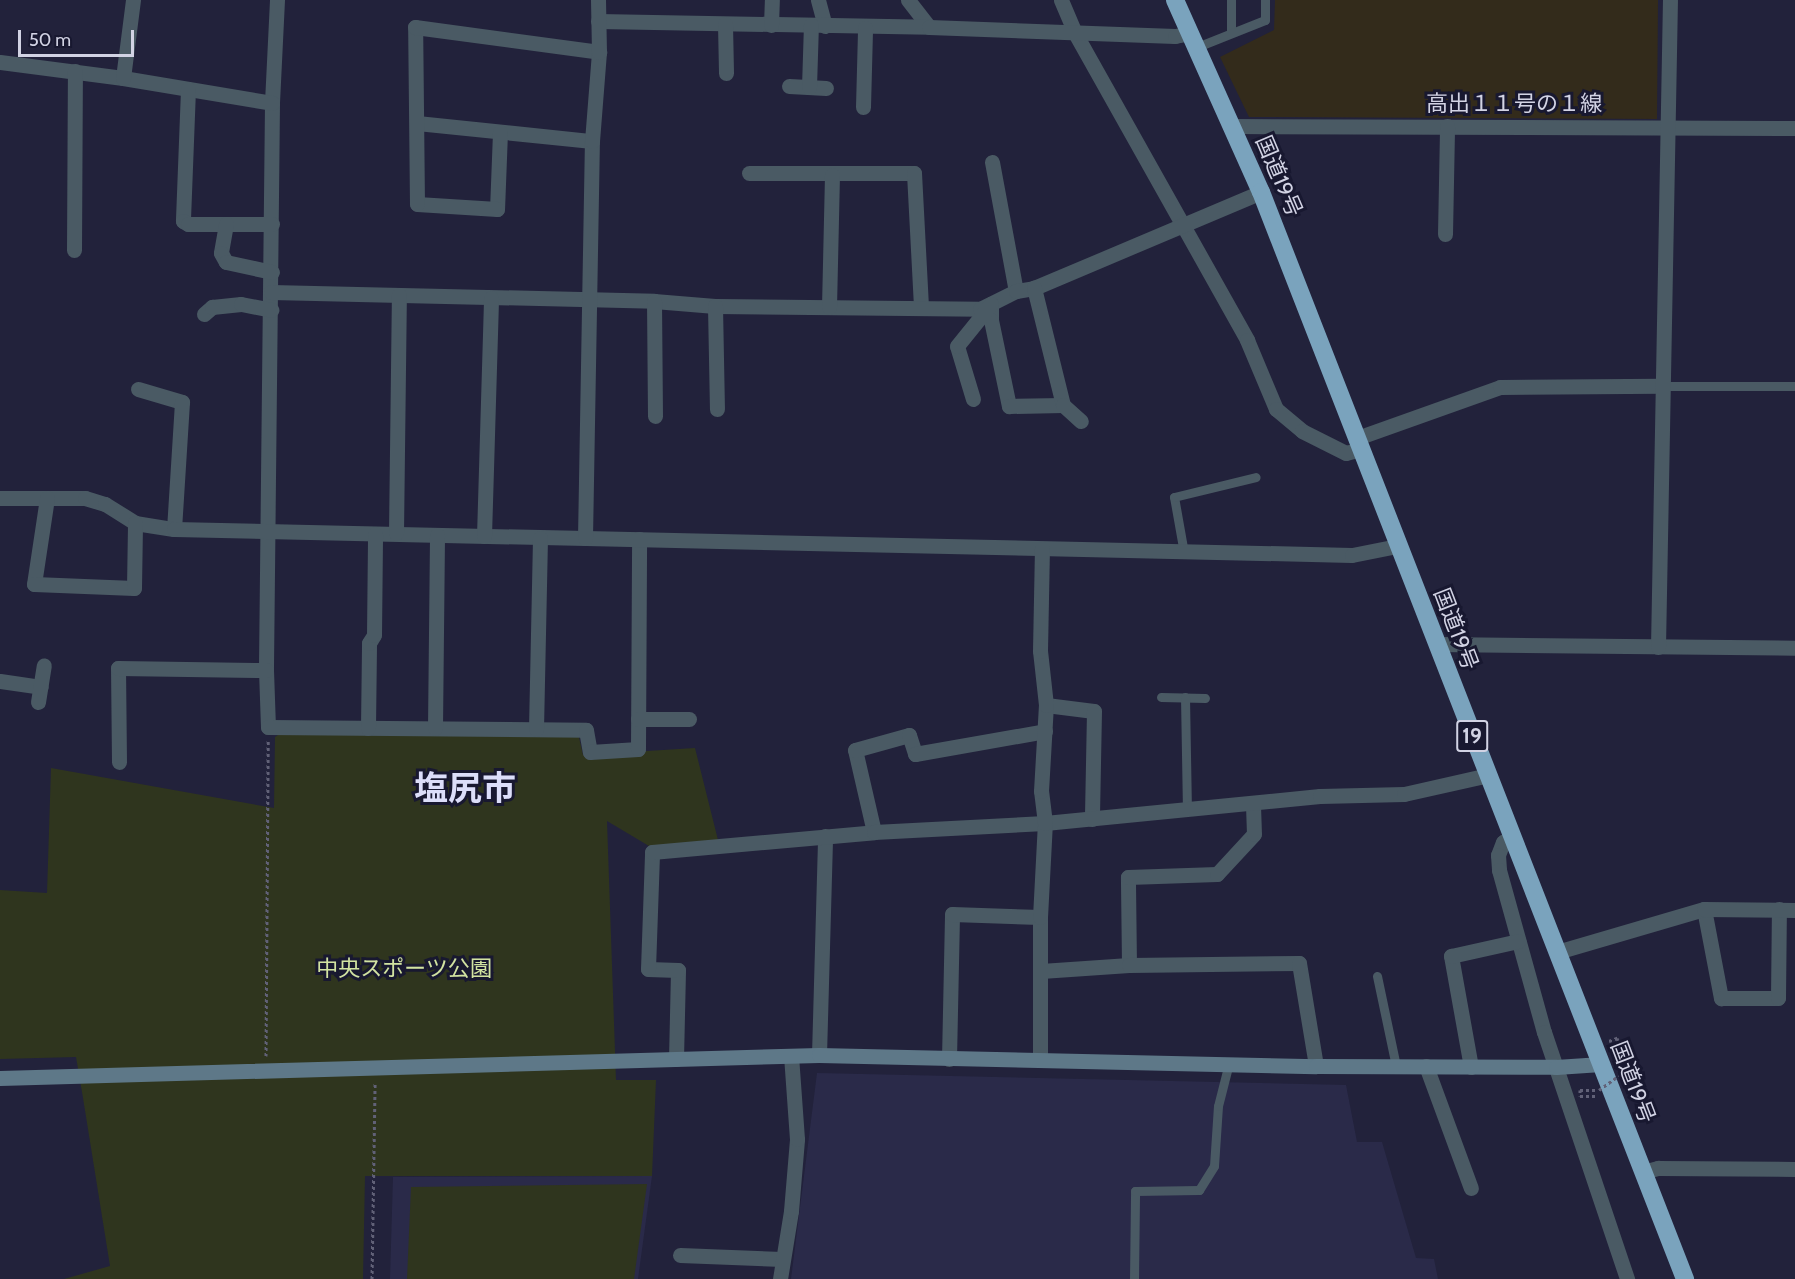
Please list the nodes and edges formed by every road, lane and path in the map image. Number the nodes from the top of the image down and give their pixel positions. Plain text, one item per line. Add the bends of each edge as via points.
1 (133, 0) edge
2 (277, 0) edge
3 (597, 0) edge
4 (772, 0) edge
5 (818, 0) edge
6 (908, 0) edge
7 (1061, 0) edge
8 (1175, 0) edge
9 (1231, 0) edge
10 (1265, 0) edge
11 (1670, 0) edge
12 (598, 21) junction
13 (725, 24) junction
14 (771, 25) junction
15 (818, 26) junction
16 (929, 27) junction
17 (865, 28) junction
18 (1075, 33) junction
19 (1231, 33) junction
20 (1193, 40) junction
21 (599, 52) junction
22 (0, 62) edge
23 (75, 71) junction
24 (726, 72) dead end
25 (123, 78) junction
26 (789, 86) dead end
27 (809, 87) junction
28 (826, 88) dead end
29 (188, 89) junction
30 (273, 103) junction
31 (863, 107) dead end
32 (417, 123) junction
33 (1232, 126) junction
34 (1447, 126) junction
35 (1669, 126) junction
36 (1795, 128) edge
37 (500, 132) junction
38 (592, 141) junction
39 (992, 162) dead end
40 (749, 173) dead end
41 (832, 175) junction
42 (1262, 192) junction
43 (226, 224) junction
44 (272, 224) junction
45 (1184, 226) junction
46 (1445, 234) dead end
47 (74, 250) dead end
48 (272, 272) junction
49 (1034, 288) junction
50 (1016, 291) junction
51 (271, 292) junction
52 (399, 295) junction
53 (491, 297) junction
54 (590, 299) junction
55 (654, 301) junction
56 (991, 304) junction
57 (715, 306) junction
58 (829, 307) junction
59 (921, 308) junction
60 (271, 310) junction
61 (204, 314) dead end
62 (1662, 386) junction
63 (1795, 386) edge
64 (138, 389) dead end
65 (973, 399) dead end
66 (1063, 405) junction
67 (717, 409) dead end
68 (655, 416) dead end
69 (1081, 421) dead end
70 (1359, 444) junction
71 (1257, 477) dead end
72 (0, 498) edge
73 (47, 498) junction
74 (135, 523) junction
75 (174, 530) junction
76 (268, 532) junction
77 (396, 533) junction
78 (375, 534) junction
79 (437, 535) junction
80 (484, 536) junction
81 (540, 538) junction
82 (585, 538) junction
83 (639, 539) junction
84 (1397, 546) junction
85 (1042, 549) junction
86 (1184, 553) junction
87 (1436, 644) junction
88 (1658, 647) junction
89 (1795, 648) edge
90 (44, 665) dead end
91 (266, 670) junction
92 (0, 681) edge
93 (1161, 698) dead end
94 (1185, 698) junction
95 (1205, 698) dead end
96 (1046, 705) junction
97 (638, 719) junction
98 (689, 719) dead end
99 (268, 727) junction
100 (368, 728) junction
101 (435, 728) junction
102 (536, 729) junction
103 (1044, 731) junction
104 (118, 762) dead end
105 (1488, 775) junction
106 (1253, 805) junction
107 (1187, 810) junction
108 (1092, 819) junction
109 (1044, 823) junction
110 (874, 832) junction
111 (825, 836) junction
112 (1512, 837) junction
113 (1704, 909) junction
114 (1779, 909) junction
115 (1795, 910) edge
116 (1040, 917) junction
117 (1518, 941) junction
118 (1557, 952) junction
119 (1129, 965) junction
120 (1041, 970) junction
121 (1377, 976) dead end
122 (1605, 1042) dead end
123 (819, 1055) junction
124 (266, 1056) dead end
125 (791, 1056) junction
126 (676, 1059) junction
127 (949, 1059) junction
128 (1040, 1059) junction
129 (1229, 1063) junction
130 (1601, 1064) junction
131 (1316, 1066) junction
132 (1396, 1066) junction
133 (1426, 1066) junction
134 (1556, 1066) junction
135 (1471, 1067) junction
136 (0, 1078) edge
137 (375, 1083) dead end
138 (1599, 1096) dead end
139 (1795, 1169) edge
140 (1643, 1172) junction
141 (1471, 1188) dead end
142 (680, 1255) dead end
143 (782, 1259) junction
144 (372, 1279) edge
145 (780, 1279) edge
146 (1134, 1279) edge
147 (1627, 1279) edge
148 (1685, 1279) edge

1 - 25 street
2 - 30 street
3 - 12 street
4 - 14 street
5 - 15 street
6 - 16 street
7 - 18 street
8 - 20 highway, 国道19号 / 19
9 - 19 lane
10 - 19 lane via 1265,20
11 - 35 street
12 - 13 street
12 - 21 street
13 - 14 street
13 - 24 street
14 - 15 street
15 - 17 street
15 - 27 street
16 - 17 street
16 - 18 street
17 - 31 street
18 - 20 street
18 - 45 street
19 - 20 lane
20 - 33 highway, 国道19号 / 19
21 - 32 street via 415,27
21 - 38 street
22 - 23 street
23 - 25 street
23 - 47 street
25 - 29 street
26 - 27 street
27 - 28 street
29 - 30 street
29 - 43 street via 183,221
30 - 44 street
32 - 37 street
32 - 37 street via 417,204 497,209
33 - 34 street, 高出１１号の１線
33 - 42 highway, 国道19号 / 19
34 - 35 street, 高出１１号の１線
34 - 46 street
35 - 36 street, 高出１１号の１線
35 - 62 street
37 - 38 street
38 - 54 street
39 - 50 street
40 - 41 street
41 - 58 street
41 - 59 street via 914,173
42 - 45 street
42 - 70 highway, 国道19号 / 19
43 - 44 street
43 - 48 street via 221,253 226,261
44 - 48 street
45 - 49 street
45 - 70 street via 1247,340 1276,409 1302,431 1346,453
48 - 51 street
49 - 50 street
49 - 66 street
50 - 56 street
51 - 52 street
51 - 60 street
52 - 53 street
52 - 77 street
53 - 54 street
53 - 80 street
54 - 55 street
54 - 82 street
55 - 57 street
55 - 68 street
56 - 59 street via 980,309
56 - 65 street via 957,346
56 - 66 street via 1009,406
57 - 58 street
57 - 67 street
58 - 59 street
60 - 61 street via 241,304 212,308
60 - 76 street
62 - 63 lane
62 - 70 street via 1500,387
62 - 88 street
64 - 75 street via 182,402
66 - 69 street
70 - 84 highway, 国道19号 / 19
71 - 86 lane via 1174,497
72 - 73 street
73 - 74 street via 85,498 105,504
73 - 74 street via 34,584 134,588
74 - 75 street
75 - 76 street
76 - 78 street
76 - 91 street
77 - 78 street
77 - 79 street
78 - 100 street
79 - 80 street
79 - 101 street
80 - 81 street
81 - 82 street
81 - 102 street
82 - 83 street
83 - 85 street
83 - 97 street
84 - 86 street via 1352,555
84 - 87 highway, 国道19号 / 19
85 - 86 street
85 - 96 street via 1040,651
87 - 88 street
87 - 105 highway, 国道19号 / 19
88 - 89 street
90 - 92 street via 40,694
91 - 99 street
91 - 104 street via 118,668
93 - 94 lane
94 - 95 lane
94 - 107 lane
96 - 103 street
96 - 108 street via 1094,711
97 - 98 street
97 - 102 street via 638,749 590,752 586,730
99 - 100 street
99 - 124 path
100 - 101 street
101 - 102 street
103 - 109 street
103 - 110 street via 915,754 909,735 855,750
105 - 106 street via 1404,794 1320,796
105 - 112 highway, 国道19号 / 19
106 - 107 street
106 - 119 street via 1254,834 1217,874 1128,876
107 - 108 street
108 - 109 street
109 - 110 street
109 - 116 street
110 - 111 street
111 - 123 street
111 - 126 street via 652,852 648,969 678,970
112 - 117 street via 1503,842 1498,855
112 - 118 highway, 国道19号 / 19
113 - 114 street
113 - 114 street via 1721,998 1778,998
113 - 118 street
114 - 115 street
116 - 120 street
116 - 127 street via 952,914
117 - 134 street
117 - 135 street via 1451,956
118 - 130 highway, 国道19号 / 19
119 - 120 street
119 - 131 street via 1299,963
120 - 128 street
121 - 132 lane
122 - 138 path, bridge via 1617,1038 1629,1068 1601,1090 1580,1090 1580,1096
123 - 125 street
123 - 127 street
125 - 126 street
125 - 143 street via 796,1139 791,1211
126 - 136 street
127 - 128 street
128 - 129 street
129 - 131 street
129 - 146 lane via 1218,1106 1214,1166 1199,1190 1135,1191
130 - 134 street
130 - 140 highway, 国道19号 / 19
131 - 132 street
132 - 133 street
133 - 135 street
133 - 141 street
134 - 135 street
134 - 147 street
137 - 144 path
139 - 140 street via 1658,1168
140 - 148 highway, 国道19号 / 19
142 - 143 street
143 - 145 street

